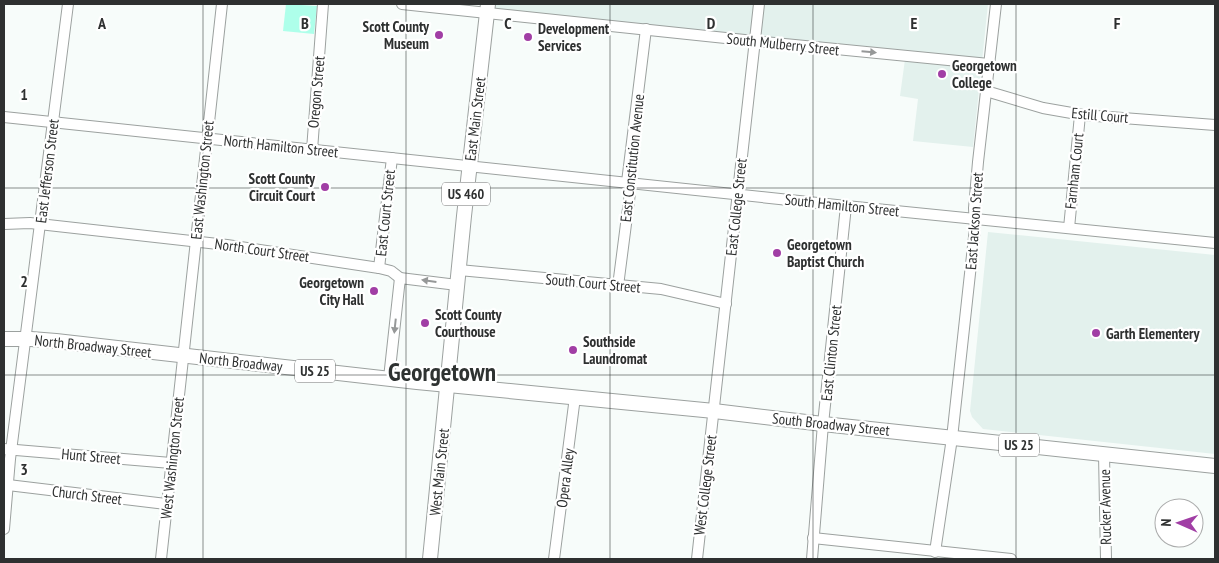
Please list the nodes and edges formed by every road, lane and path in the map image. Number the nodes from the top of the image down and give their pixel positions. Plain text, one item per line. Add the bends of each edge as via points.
1 (68, 4) edge
2 (222, 4) edge
3 (324, 4) edge
4 (402, 4) edge
5 (759, 4) edge
6 (996, 4) edge
7 (488, 8) edge
8 (646, 29) junction
9 (754, 41) junction
10 (989, 64) junction
11 (986, 91) junction
12 (1080, 115) junction
13 (4, 117) edge
14 (53, 122) junction
15 (1215, 125) edge
16 (207, 138) junction
17 (312, 150) junction
18 (392, 158) junction
19 (470, 165) junction
20 (627, 182) junction
21 (737, 193) junction
22 (846, 206) junction
23 (974, 219) junction
24 (4, 224) edge
25 (40, 224) junction
26 (1069, 228) junction
27 (196, 241) junction
28 (1215, 243) edge
29 (379, 268) junction
30 (458, 270) junction
31 (400, 278) junction
32 (457, 285) junction
33 (618, 286) junction
34 (726, 304) junction
35 (4, 339) edge
36 (26, 339) junction
37 (183, 356) junction
38 (389, 378) junction
39 (447, 384) junction
40 (575, 397) junction
41 (714, 411) junction
42 (823, 424) junction
43 (952, 438) junction
44 (8, 449) edge
45 (1104, 454) junction
46 (171, 462) junction
47 (1215, 466) edge
48 (8, 485) junction
49 (166, 504) junction
50 (4, 529) edge
51 (814, 538) junction
52 (935, 552) junction
53 (161, 559) edge
54 (430, 559) edge
55 (554, 559) edge
56 (697, 559) edge
57 (812, 559) edge
58 (1012, 559) edge
59 (1106, 559) edge

1 - 14 street, East Jefferson Street
2 - 16 street, East Washington Street
3 - 17 street, Oregon Street
4 - 7 street, South Mulberry Street
5 - 9 street, East College Street
6 - 10 street, East Jackson Street
7 - 8 street, South Mulberry Street
7 - 19 main road, East Main Street / US 460
8 - 9 street, South Mulberry Street
8 - 20 street, East Constitution Avenue
9 -> 10 street, South Mulberry Street
9 - 21 street, East College Street
10 - 11 street, East Jackson Street
11 - 12 street, Estill Court via 1042,108
11 - 23 street, East Jackson Street
12 - 15 street, Estill Court
12 - 26 street, Farnham Court
13 - 14 street, North Hamilton Street
14 - 16 street, North Hamilton Street
14 - 25 street, East Jefferson Street
16 - 17 street, North Hamilton Street
16 - 27 street, East Washington Street
17 - 18 street, North Hamilton Street
18 - 19 street, North Hamilton Street
18 - 29 street, East Court Street
19 - 20 street, South Hamilton Street
19 - 30 main road, East Main Street / US 460
20 - 21 street, South Hamilton Street
20 - 33 street, East Constitution Avenue via 630,193
21 - 22 street, South Hamilton Street
21 - 34 street, East College Street
22 - 23 street, South Hamilton Street
22 - 42 street, East Clinton Street
23 - 26 street, South Hamilton Street
23 - 43 street, East Jackson Street
24 - 25 street, North Court Street
25 - 27 street, North Court Street
25 - 36 street, East Jefferson Street
26 - 28 street, South Hamilton Street
27 - 29 street, North Court Street
27 - 37 street, East Washington Street
29 - 31 street, North Court Street
30 - 32 main road, East Main Street / US 460
30 - 33 street, South Court Street
32 -> 31 street, North Court Street
31 -> 38 street
32 - 39 main road, East Main Street / US 460
33 - 34 street, South Court Street via 661,289
34 - 41 street, East College Street
35 - 36 main road, North Broadway Street / US 25
36 - 37 main road, North Broadway Street / US 25
36 - 44 street, East Jefferson Street
37 - 38 main road, North Broadway / US 25
37 - 46 street, West Washington Street
38 - 39 main road, North Broadway / US 25
39 - 40 main road, South Broadway Street / US 25
39 - 54 main road, West Main Street / US 460
40 - 41 main road, South Broadway Street / US 25
40 - 55 street, Opera Alley
41 - 42 main road, South Broadway Street / US 25
41 - 56 street, West College Street
42 - 43 main road, South Broadway Street / US 25
42 - 51 street, East Clinton Street
43 - 45 main road, South Broadway Street / US 25
43 - 52 street, East Jackson Street
44 - 46 street, Hunt Street
44 - 48 street, East Jefferson Street
45 - 47 main road, South Broadway Street / US 25
45 - 59 street, Rucker Avenue
46 - 49 street, West Washington Street
48 - 49 street, Church Street
48 - 50 street, East Jefferson Street
49 - 53 street, West Washington Street
51 - 52 street
51 - 57 street, East Clinton Street
52 - 58 street

